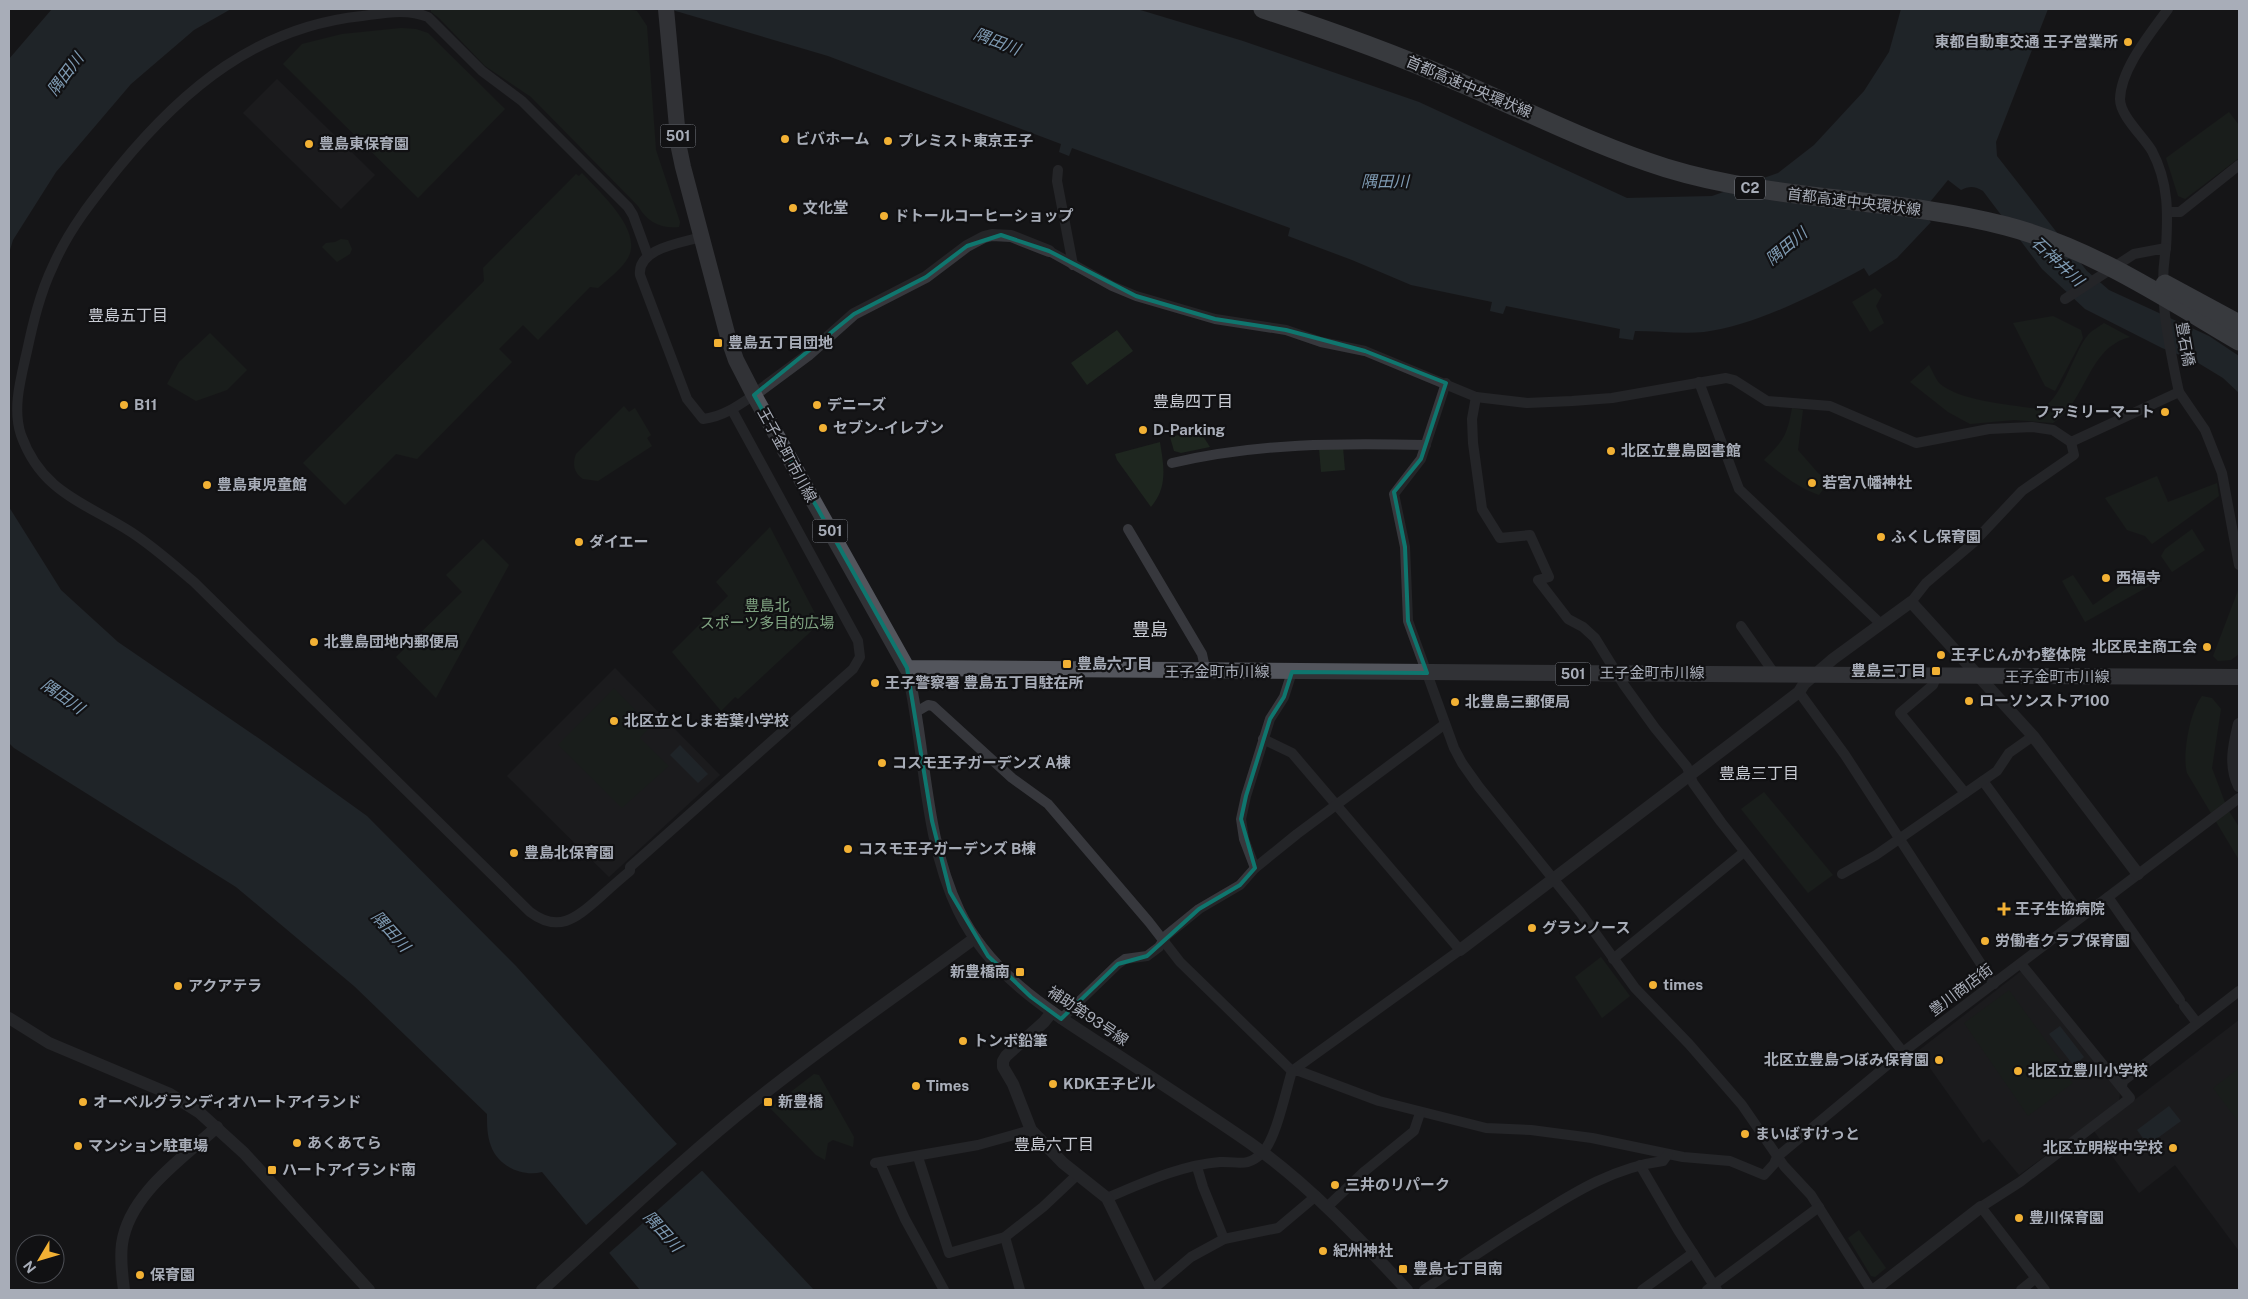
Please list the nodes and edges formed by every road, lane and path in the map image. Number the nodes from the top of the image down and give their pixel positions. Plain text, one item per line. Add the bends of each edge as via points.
1 (666, 9) edge
2 (1263, 9) edge
3 (1279, 9) edge
4 (2168, 9) edge
5 (2239, 165) edge
6 (1058, 170) dead end
7 (2168, 212) junction
8 (701, 237) junction
9 (2166, 248) junction
10 (1049, 251) joint
11 (648, 256) junction
12 (1073, 264) junction
13 (2065, 298) dead end
14 (2239, 324) edge
15 (2239, 341) edge
16 (1699, 382) junction
17 (1446, 383) junction
18 (2178, 387) junction
19 (754, 395) junction
20 (1476, 397) junction
21 (732, 410) junction
22 (2071, 442) junction
23 (1426, 445) junction
24 (1172, 463) dead end
25 (1128, 528) dead end
26 (2239, 565) edge
27 (1911, 602) junction
28 (1881, 624) junction
29 (1741, 626) dead end
30 (907, 668) junction
31 (1206, 672) junction
32 (1292, 672) junction
33 (1427, 673) junction
34 (1618, 673) junction
35 (1774, 674) junction
36 (1817, 674) junction
37 (1936, 676) junction
38 (1978, 677) junction
39 (2239, 678) edge
40 (1799, 692) junction
41 (916, 712) junction
42 (1445, 724) junction
43 (2239, 724) edge
44 (2033, 736) junction
45 (1264, 738) junction
46 (1690, 775) junction
47 (1983, 780) junction
48 (2239, 786) edge
49 (1965, 794) junction
50 (2239, 798) edge
51 (1335, 805) junction
52 (1900, 840) junction
53 (1744, 852) junction
54 (1255, 868) junction
55 (1842, 874) dead end
56 (2138, 874) junction
57 (1554, 880) junction
58 (2108, 896) junction
59 (2082, 916) junction
60 (975, 938) junction
61 (1163, 942) junction
62 (1460, 950) junction
63 (1613, 959) junction
64 (2021, 964) junction
65 (1994, 984) junction
66 (2239, 992) edge
67 (1057, 1016) junction
68 (9, 1018) edge
69 (2197, 1023) junction
70 (1903, 1052) junction
71 (1292, 1071) junction
72 (2122, 1086) junction
73 (1420, 1113) junction
74 (217, 1127) junction
75 (1031, 1130) junction
76 (1263, 1153) junction
77 (1668, 1154) junction
78 (918, 1157) junction
79 (1777, 1157) junction
80 (1640, 1165) junction
81 (1197, 1166) junction
82 (1078, 1175) junction
83 (1316, 1196) junction
84 (1107, 1198) junction
85 (1327, 1207) junction
86 (1819, 1208) junction
87 (1981, 1208) junction
88 (1005, 1237) junction
89 (1224, 1239) junction
90 (1693, 1253) junction
91 (2036, 1278) junction
92 (1712, 1289) edge
93 (124, 1290) edge
94 (370, 1290) edge
95 (542, 1290) edge
96 (944, 1290) edge
97 (1020, 1290) edge
98 (1152, 1290) edge
99 (1407, 1290) edge
100 (1424, 1290) edge
101 (1642, 1290) edge
102 (1873, 1290) edge
103 (2021, 1290) edge
104 (2045, 1290) edge

1 - 8 main road, 王子金町市川線 / 501 via 679,148
2 - 15 highway, 首都高速中央環状線 / C2, bridge via 1396,56 1564,129 1666,168 1719,182 1788,194 1952,214 2041,237 2109,266
3 - 14 highway, 首都高速中央環状線 / C2, bridge via 1398,52 1667,164 1790,190 1952,209 2007,222 2111,258
4 - 7 street, 豊石橋 via 2139,51 2126,76 2120,100 2122,111 2156,159 2168,199
5 - 7 street via 2180,212
6 - 12 street via 1057,181
7 - 9 street, 豊石橋
8 - 11 street
8 - 19 main road, 王子金町市川線 / 501 via 728,337
9 - 13 street via 2134,254
9 - 18 street, 豊石橋 via 2162,271 2163,311
10 - 12 street
10 - 19 street via 1011,236 992,235 975,242 926,277 854,314 808,355
11 - 21 street via 641,265 640,275 686,399 703,419
11 - 21 street via 628,207 522,101 482,71 428,17 399,12 348,17 313,25 253,48 187,95 149,131 81,215 60,251 32,326 18,395 20,431 40,469 54,485 73,500 134,534 194,582 530,912 546,921 565,922 581,914 630,871 630,866 852,670 860,657 858,642
12 - 17 street via 1136,296 1215,319 1286,330 1321,342 1365,351
16 - 20 street via 1612,398 1572,401 1527,403
16 - 22 street via 1730,379 1767,401 1830,406 1916,443 1989,429 2032,427 2054,430
16 - 28 street via 1739,490
17 - 20 street
17 - 23 street
18 - 22 street
18 - 26 street via 2205,430 2222,473
19 - 21 street
19 - 30 main road, 王子金町市川線 / 501
20 - 34 street via 1472,419 1473,443 1482,508 1500,538 1530,535 1549,577 1538,580 1568,619 1595,638
22 - 27 street via 2074,455 2022,491 1973,543 1926,583
23 - 24 street via 1349,443 1261,448 1216,453
23 - 33 street via 1421,459 1394,494 1405,547 1408,621
25 - 31 street via 1202,654
27 - 28 street
27 - 38 street
28 - 36 street
29 - 35 street
30 - 31 main road, 王子金町市川線 / 501
30 - 41 street, 補助第93号線
31 - 32 main road, 王子金町市川線 / 501
32 - 33 main road, 王子金町市川線 / 501
32 - 45 street via 1284,698 1270,719
33 - 34 main road, 王子金町市川線 / 501
33 - 42 street
34 - 35 main road, 王子金町市川線 / 501
34 - 46 street
35 - 36 main road, 王子金町市川線 / 501
36 - 37 main road, 王子金町市川線 / 501
36 - 40 street
37 - 38 main road, 王子金町市川線 / 501
37 - 49 street via 1933,685 1900,713
38 - 39 main road, 王子金町市川線 / 501
38 - 44 street
40 - 46 street
40 - 52 street
41 - 60 street, 補助第93号線 via 940,858 950,892
41 - 61 street via 928,705 933,706 1012,778 1048,804
42 - 51 street
42 - 57 street via 1454,748 1474,779
43 - 48 street via 2233,749 2234,772
44 - 47 street via 2009,753 1997,771
44 - 56 street
45 - 51 street via 1292,753
45 - 54 street via 1241,819 1244,839
46 - 53 street
46 - 57 street
47 - 49 street
47 - 59 street
49 - 52 street
50 - 56 street, 豊川商店街
51 - 54 street
51 - 62 street
52 - 55 street
52 - 65 street
53 - 63 street
53 - 70 street
54 - 61 street via 1240,884 1199,909
56 - 58 street, 豊川商店街
57 - 62 street
57 - 63 street
58 - 59 street, 豊川商店街
58 - 69 street
59 - 64 street, 豊川商店街
60 - 67 street, 補助第93号線 via 1006,976
60 - 95 street via 756,1099
61 - 67 street via 1147,956 1125,960
61 - 71 street
62 - 71 street
63 - 79 street via 1635,988 1742,1105
64 - 65 street, 豊川商店街
64 - 72 street
65 - 70 street, 豊川商店街
66 - 69 street
67 - 75 street via 1002,1061
67 - 76 street, 補助第93号線
68 - 74 street via 49,1043 170,1094
69 - 72 street via 2123,1081
70 - 79 street, 豊川商店街
71 - 73 street
71 - 76 street via 1271,1141
72 - 87 street via 2130,1098
73 - 77 street via 1486,1128 1592,1138
73 - 85 street via 1414,1131
74 - 93 street via 147,1191 136,1206 122,1244
74 - 94 street
75 - 78 street via 978,1146
75 - 82 street
76 - 81 street via 1247,1163 1220,1162
76 - 83 street, 補助第93号線
77 - 79 street, 豊川商店街 via 1730,1160 1764,1175
77 - 80 street via 1662,1161
78 - 88 street via 948,1253
78 - 96 street via 878,1163
79 - 86 street via 1805,1187
80 - 90 street
80 - 100 street via 1614,1173 1566,1197
81 - 84 street
81 - 89 street
82 - 84 street
82 - 88 street
83 - 85 street, 補助第93号線
83 - 89 street via 1278,1228
84 - 98 street
85 - 99 street, 補助第93号線
86 - 92 street
86 - 102 street
87 - 91 street
87 - 102 street
88 - 97 street
89 - 98 street via 1191,1257
90 - 92 street
90 - 101 street
91 - 103 street
91 - 104 street

